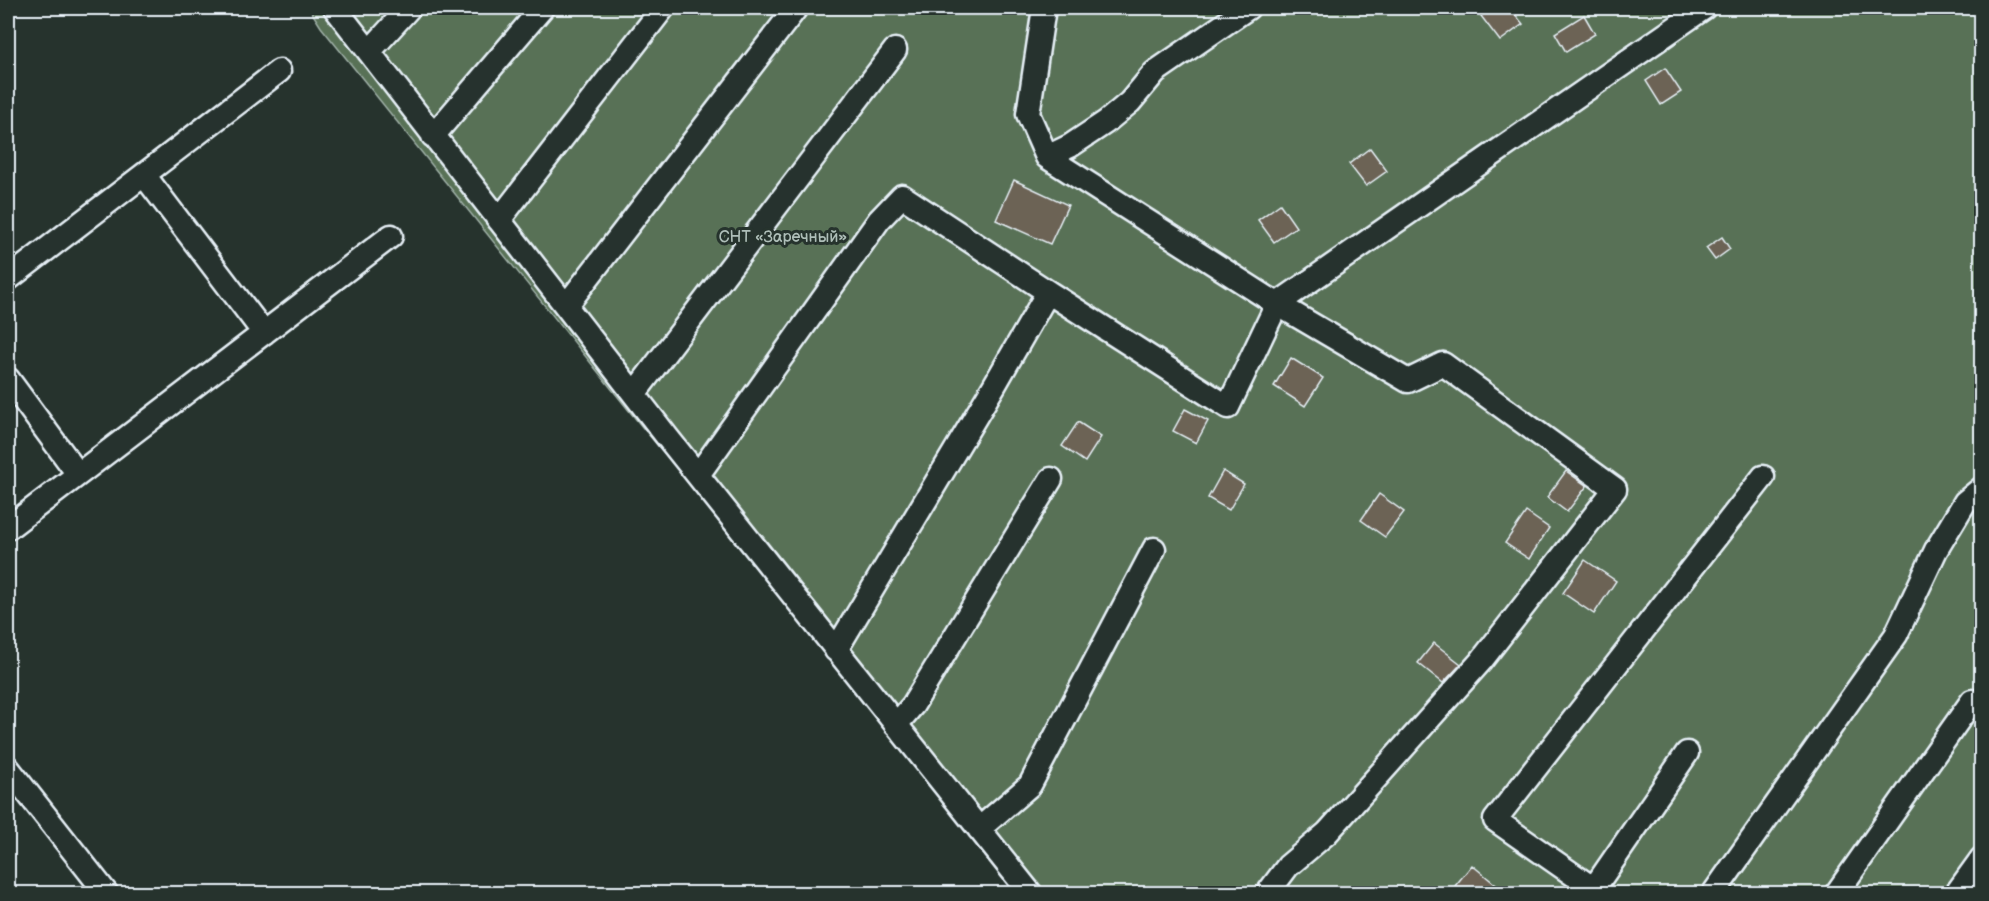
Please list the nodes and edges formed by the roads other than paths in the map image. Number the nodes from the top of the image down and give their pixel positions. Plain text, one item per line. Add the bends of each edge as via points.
1 (335, 8) edge
2 (409, 8) edge
3 (542, 8) edge
4 (663, 8) edge
5 (796, 8) edge
6 (1044, 8) edge
7 (1248, 8) edge
8 (1704, 8) edge
9 (1676, 15) edge
10 (895, 50) dead end
11 (369, 52) junction
12 (279, 71) dead end
13 (433, 136) junction
14 (1047, 157) junction
15 (144, 175) junction
16 (499, 220) junction
17 (391, 236) dead end
18 (8, 279) edge
19 (1048, 292) junction
20 (1277, 304) junction
21 (566, 306) junction
22 (264, 333) junction
23 (8, 379) edge
24 (634, 394) junction
25 (78, 474) junction
26 (698, 476) junction
27 (1763, 477) dead end
28 (1051, 479) dead end
29 (1982, 488) edge
30 (8, 528) edge
31 (1154, 549) dead end
32 (836, 650) junction
33 (1982, 708) edge
34 (896, 725) junction
35 (1687, 753) dead end
36 (8, 768) edge
37 (980, 829) junction
38 (1982, 858) edge
39 (1595, 892) edge
40 (107, 894) edge
41 (1031, 894) edge
42 (1267, 894) edge
43 (1713, 894) edge
44 (1836, 894) edge
45 (1956, 894) edge

1 - 11 street
2 - 11 street
3 - 13 street
4 - 16 street
5 - 21 street
6 - 14 street via 1028,114
7 - 14 street via 1155,72 1130,102 1106,122
8 - 9 street
9 - 20 street
10 - 24 street
11 - 13 street
12 - 15 street
13 - 16 street
14 - 20 street
15 - 18 street
15 - 22 street
16 - 21 street
17 - 22 street
19 - 20 street via 1228,407
19 - 26 street via 902,196 879,220
19 - 32 street
20 - 42 street via 1408,381 1443,364 1615,489 1481,661 1327,833 1288,866
21 - 24 street
22 - 25 street
23 - 25 street
24 - 26 street
25 - 30 street
26 - 32 street
27 - 39 street via 1495,820
28 - 34 street via 913,705
29 - 43 street via 1965,502 1936,550 1896,635
31 - 37 street via 1030,785
32 - 34 street
33 - 44 street via 1972,701
34 - 37 street
35 - 39 street
36 - 40 street
37 - 41 street
38 - 45 street

